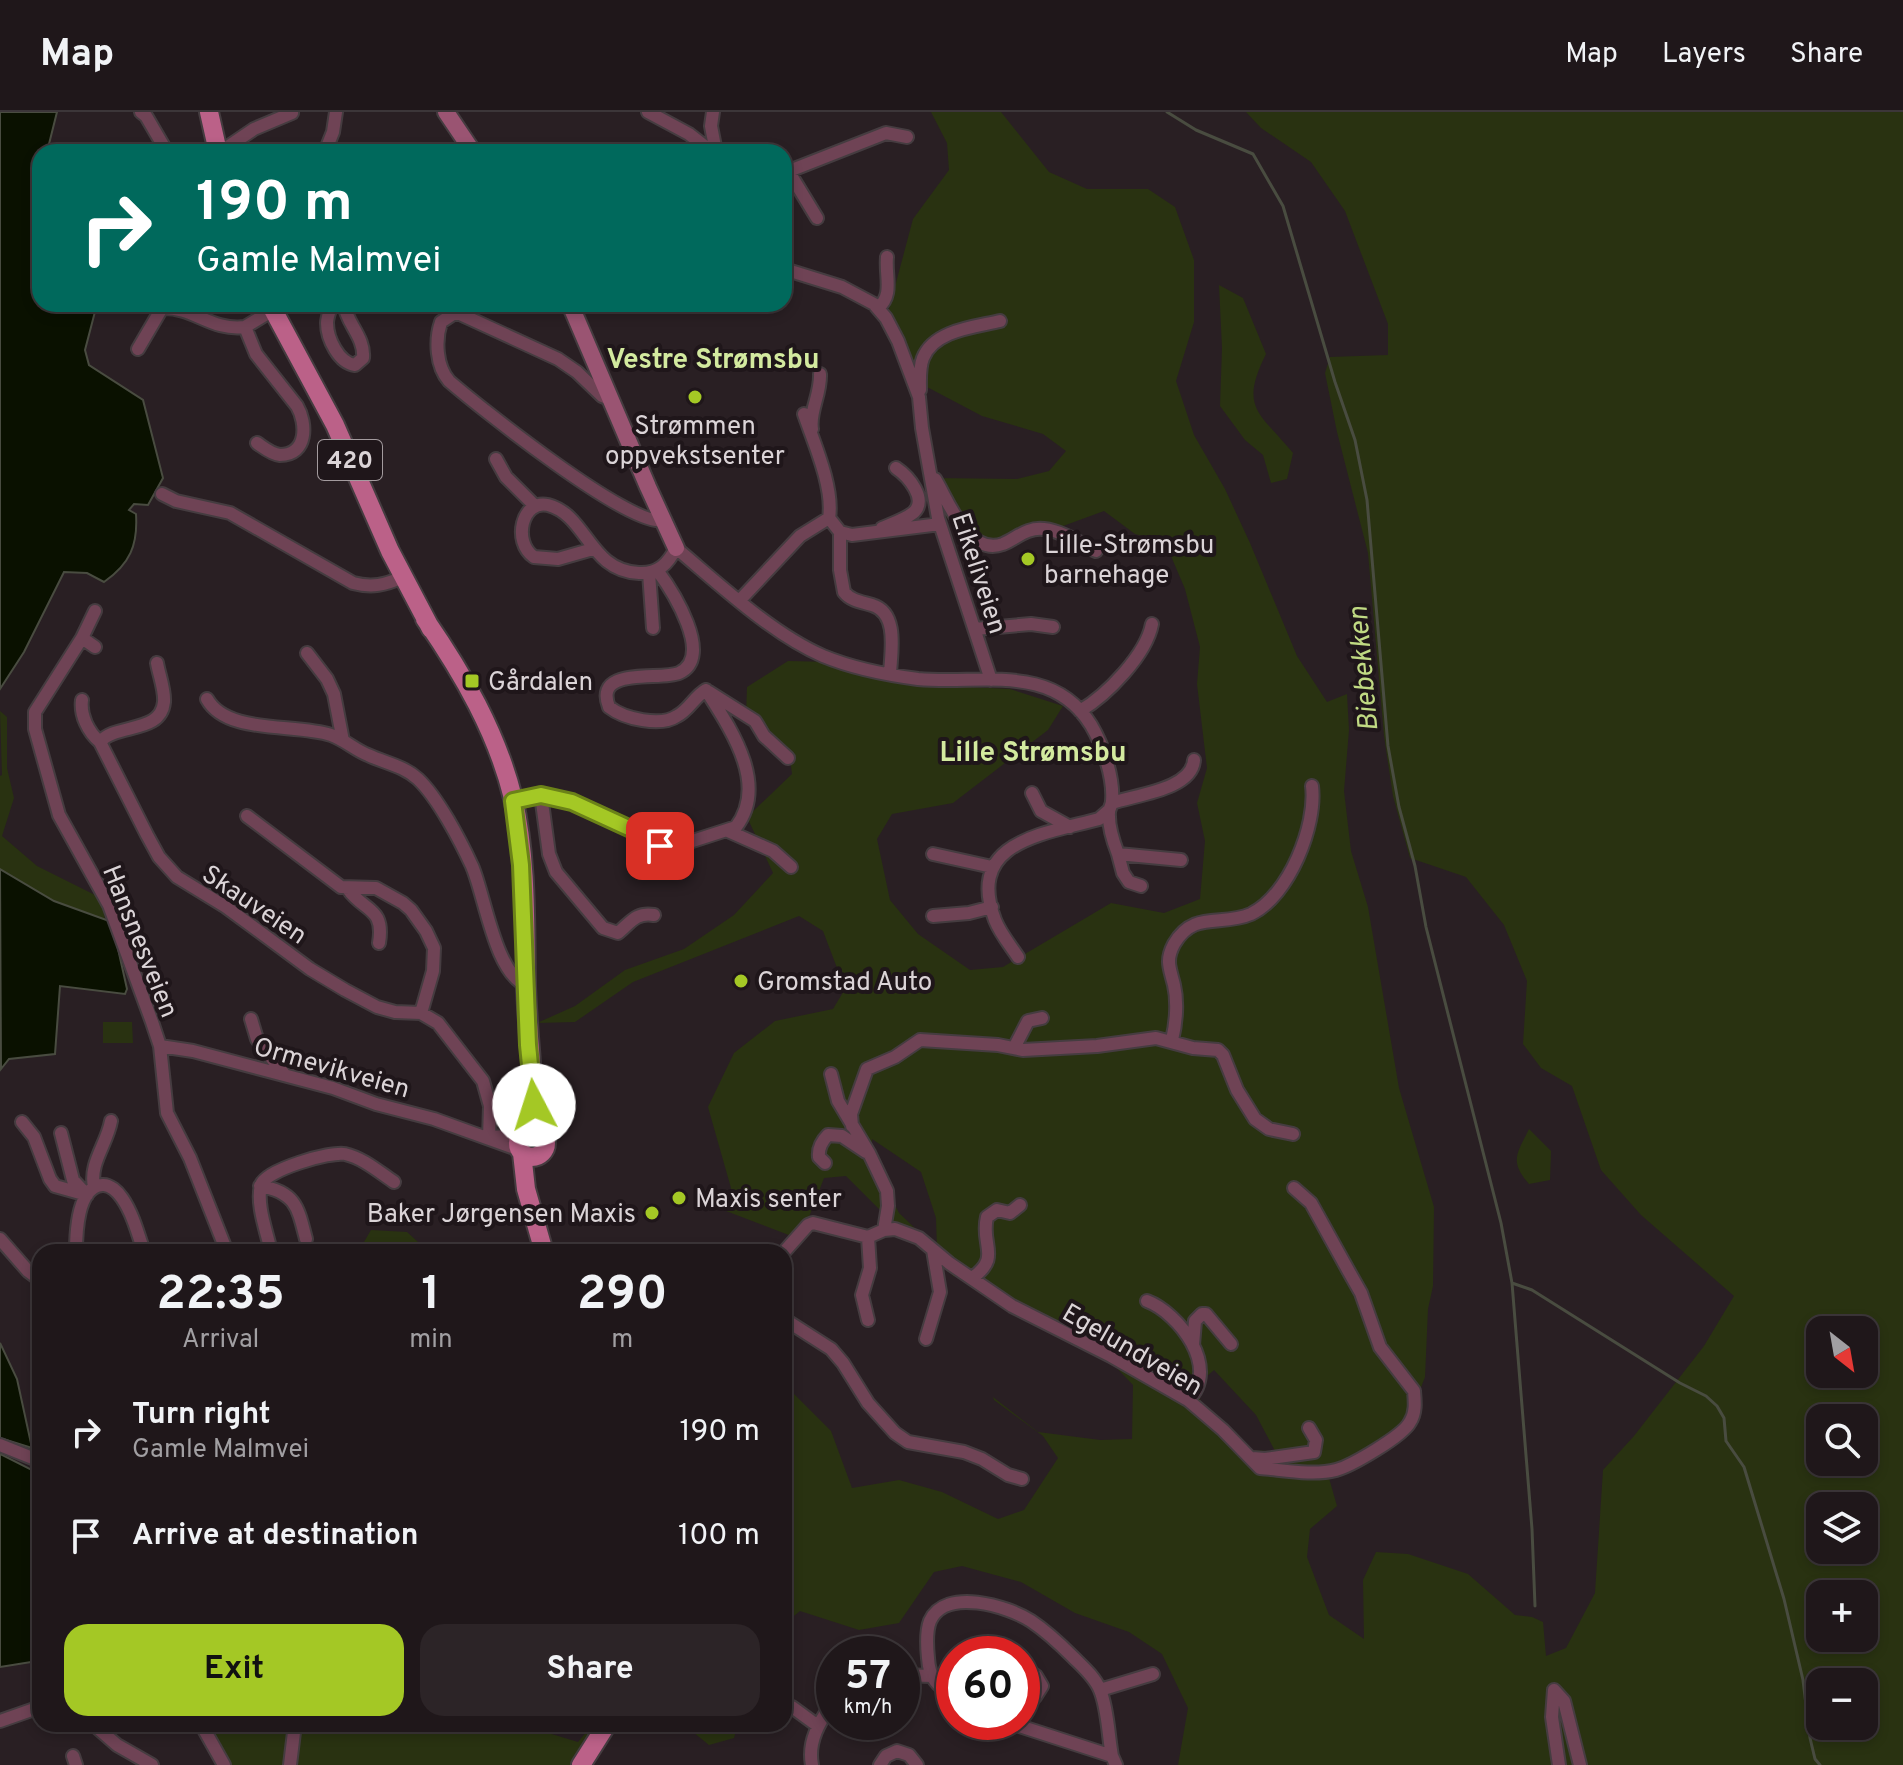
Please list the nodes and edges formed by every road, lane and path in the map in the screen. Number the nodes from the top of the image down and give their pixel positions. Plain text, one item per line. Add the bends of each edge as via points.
1 (141, 112) edge
2 (209, 112) edge
3 (291, 112) edge
4 (305, 112) edge
5 (336, 112) edge
6 (446, 112) edge
7 (648, 112) edge
8 (713, 112) edge
9 (907, 137) dead end
10 (162, 144) edge
11 (221, 144) edge
12 (231, 144) edge
13 (328, 144) edge
14 (468, 144) edge
15 (703, 144) edge
16 (713, 144) edge
17 (792, 170) edge
18 (792, 181) edge
19 (817, 218) dead end
20 (887, 257) dead end
21 (792, 271) edge
22 (878, 308) junction
23 (160, 312) edge
24 (185, 312) edge
25 (265, 312) edge
26 (275, 312) edge
27 (331, 312) edge
28 (345, 312) edge
29 (574, 312) edge
30 (1000, 321) dead end
31 (245, 327) junction
32 (138, 349) dead end
33 (820, 374) dead end
34 (919, 397) junction
35 (612, 400) junction
36 (804, 414) dead end
37 (813, 440) junction
38 (257, 443) dead end
39 (496, 459) dead end
40 (896, 468) dead end
41 (932, 478) junction
42 (162, 494) dead end
43 (535, 506) junction
44 (829, 518) junction
45 (662, 520) junction
46 (940, 524) junction
47 (840, 532) junction
48 (864, 535) junction
49 (676, 548) junction
50 (593, 549) junction
51 (1096, 551) dead end
52 (653, 571) junction
53 (403, 577) junction
54 (740, 600) junction
55 (95, 611) dead end
56 (1152, 624) dead end
57 (1053, 627) dead end
58 (653, 628) dead end
59 (975, 629) junction
60 (82, 638) junction
61 (95, 647) dead end
62 (307, 653) dead end
63 (157, 663) dead end
64 (890, 674) junction
65 (991, 680) junction
66 (706, 690) junction
67 (207, 699) dead end
68 (82, 700) dead end
69 (1080, 711) junction
70 (343, 741) junction
71 (100, 742) junction
72 (788, 758) dead end
73 (1194, 760) dead end
74 (1312, 786) dead end
75 (1032, 793) dead end
76 (541, 795) junction
77 (513, 801) junction
78 (1110, 807) junction
79 (247, 816) dead end
80 (1070, 827) junction
81 (728, 831) junction
82 (933, 854) dead end
83 (1118, 854) junction
84 (1181, 860) dead end
85 (791, 867) dead end
86 (992, 867) junction
87 (1141, 886) dead end
88 (348, 889) junction
89 (992, 907) junction
90 (654, 915) dead end
91 (933, 916) dead end
92 (379, 943) dead end
93 (1018, 957) dead end
94 (526, 985) junction
95 (421, 1013) junction
96 (1042, 1018) dead end
97 (251, 1019) dead end
98 (1172, 1040) junction
99 (160, 1046) junction
100 (1014, 1048) junction
101 (284, 1074) junction
102 (831, 1074) dead end
103 (111, 1121) dead end
104 (22, 1122) dead end
105 (852, 1126) junction
106 (61, 1133) dead end
107 (1293, 1134) dead end
108 (489, 1138) junction
109 (525, 1140) junction
110 (869, 1153) junction
111 (825, 1163) dead end
112 (394, 1182) dead end
113 (260, 1186) junction
114 (1294, 1188) dead end
115 (90, 1191) junction
116 (1020, 1205) dead end
117 (532, 1210) junction
118 (884, 1230) junction
119 (868, 1237) junction
120 (0, 1239) edge
121 (306, 1239) dead end
122 (76, 1244) edge
123 (141, 1244) edge
124 (224, 1244) edge
125 (269, 1244) edge
126 (542, 1244) edge
127 (791, 1244) edge
128 (933, 1250) junction
129 (32, 1274) edge
130 (972, 1278) junction
131 (1147, 1301) dead end
132 (868, 1320) dead end
133 (792, 1324) edge
134 (926, 1339) dead end
135 (1231, 1344) dead end
136 (1195, 1352) junction
137 (1188, 1400) junction
138 (1309, 1428) dead end
139 (0, 1445) edge
140 (32, 1458) edge
141 (1252, 1458) junction
142 (1022, 1479) dead end
143 (1153, 1674) dead end
144 (920, 1676) edge
145 (931, 1676) junction
146 (936, 1680) edge
147 (1100, 1690) junction
148 (792, 1707) edge
149 (32, 1710) edge
150 (0, 1721) edge
151 (816, 1725) edge
152 (102, 1732) edge
153 (205, 1732) edge
154 (294, 1732) edge
155 (591, 1732) edge
156 (602, 1732) edge
157 (816, 1733) edge
158 (1040, 1734) edge
159 (1115, 1762) edge
160 (147, 1764) edge
161 (224, 1765) edge
162 (290, 1765) edge
163 (574, 1765) edge
164 (581, 1765) edge
165 (812, 1765) edge
166 (880, 1765) edge
167 (917, 1765) edge
168 (1126, 1765) edge
169 (1559, 1765) edge
170 (1580, 1765) edge

1 - 10 street
2 - 11 main road
3 - 4 street
3 - 12 street
5 - 13 street
6 - 14 main road
7 - 15 street
8 - 16 street
9 - 17 street via 886,133
18 - 19 street
20 - 22 street via 888,293
21 - 22 street, Eikeliveien via 842,287
22 - 34 street, Eikeliveien via 908,360
23 - 32 street
24 - 31 street via 217,326
25 - 31 street
26 - 53 main road, 420 via 335,425
27 - 28 street via 328,330 336,351 355,365 363,358 363,347
29 - 35 main road
30 - 34 street via 953,333 930,346 923,358
31 - 38 street via 256,354 304,423 302,442 288,453 272,453
33 - 37 street
34 - 41 street, Eikeliveien
35 - 45 main road
35 - 45 street via 546,352 460,314 441,322 438,350 449,381 516,436 582,480 642,518
36 - 37 street
37 - 44 street via 829,498
39 - 43 street
40 - 48 street via 915,489 916,509
41 - 46 street, Eikeliveien
41 - 51 street, Eikeliveien via 959,523 982,542 1001,545 1022,532 1044,529
42 - 53 street via 230,513 353,583 381,586
43 - 50 street via 561,511
43 - 50 street via 520,534 527,553 547,560
44 - 47 street
44 - 54 street via 800,536
45 - 49 main road
46 - 48 street
46 - 59 street, Eikeliveien
47 - 48 street
47 - 64 street via 844,592 881,608 889,618
49 - 52 street via 670,560
49 - 54 street
50 - 52 street via 618,569
52 - 58 street
52 - 66 street via 694,637 695,652 680,673 612,684 609,707 668,721
53 - 77 main road, 420 via 476,703
54 - 64 street via 797,643
55 - 60 street, Hansnesveien
56 - 69 street via 1149,640 1135,660
57 - 59 street
59 - 65 street, Eikeliveien
60 - 61 street
60 - 99 street, Hansnesveien via 35,712 35,729 59,815 109,905
62 - 70 street via 334,694
63 - 71 street via 164,703 160,713 148,724 113,731
64 - 65 street
65 - 69 street via 1024,680 1049,688
66 - 72 street via 755,721
66 - 81 street via 749,779 749,804
67 - 70 street via 215,711 237,721 314,731
68 - 71 street, Skauveien via 80,712
69 - 78 street via 1100,742 1111,783
70 - 94 street via 410,773 429,792 474,870 511,975
71 - 95 street, Skauveien via 159,857 177,877 345,990 377,1007
73 - 78 street via 1176,783
74 - 98 street via 1309,830 1278,890 1255,912 1193,924 1175,942 1167,962 1175,986
75 - 80 street via 1041,811
76 - 77 street
76 - 81 street via 572,802 651,842 674,847
76 - 90 street via 556,872 603,928 618,933 634,916
77 - 94 main road, 420
78 - 80 street via 1099,819
78 - 83 street
79 - 88 street
80 - 86 street via 1012,846
81 - 85 street via 773,851
82 - 86 street
83 - 84 street
83 - 87 street via 1129,882
86 - 89 street
88 - 92 street via 377,915
88 - 95 street via 385,891 411,910 431,939 433,971
89 - 91 street
89 - 93 street
94 - 109 main road, 420 via 535,1112
95 - 108 street via 438,1023 483,1081 490,1106
96 - 100 street via 1028,1021
97 - 101 street via 257,1039
98 - 100 street
98 - 107 street via 1218,1050 1255,1119 1269,1129
99 - 101 street, Ormevikveien
99 - 124 street, Hansnesveien via 167,1113
100 - 105 street via 916,1041 867,1069 851,1114
101 - 108 street, Ormevikveien
102 - 105 street
103 - 115 street
104 - 115 street via 55,1186
105 - 110 street
106 - 115 street via 73,1180
108 - 109 street, Ormevikveien
109 - 117 main road, 420
109 - 117 main road, 420 via 529,1157 541,1154
110 - 111 street via 842,1136 828,1135 819,1152
110 - 118 street via 887,1191
112 - 113 street via 346,1154 329,1153 269,1175
113 - 121 street via 294,1201
113 - 125 street
114 - 141 street, Egelundveien via 1322,1221 1361,1293 1380,1347 1414,1391 1415,1407 1401,1433 1338,1470 1260,1468
115 - 122 street via 77,1224
115 - 123 street via 109,1186 121,1197
116 - 130 street via 1010,1213 997,1210 987,1217 988,1263
117 - 126 main road, 420
118 - 119 street
118 - 128 street, Egelundveien via 907,1232
119 - 127 street via 813,1223
119 - 132 street via 870,1268 862,1295
120 - 129 street
128 - 130 street, Egelundveien
128 - 134 street via 940,1292
130 - 137 street, Egelundveien via 1012,1306
131 - 136 street via 1176,1320
133 - 142 street via 831,1349 861,1395 908,1442 964,1452
135 - 136 street via 1210,1316 1202,1314 1192,1336
136 - 137 street via 1200,1370
137 - 141 street, Egelundveien
138 - 141 street via 1316,1440 1314,1452
139 - 140 street
143 - 147 street
144 - 145 street
145 - 146 street
145 - 147 street via 931,1621 947,1606 972,1601 1031,1621 1080,1664
147 - 159 street
148 - 151 street
149 - 150 street
152 - 160 street
153 - 161 street
154 - 162 street
155 - 163 main road
156 - 164 main road
157 - 165 street
158 - 159 street
159 - 168 street
166 - 167 street via 897,1751
169 - 170 street via 1554,1690 1564,1701

